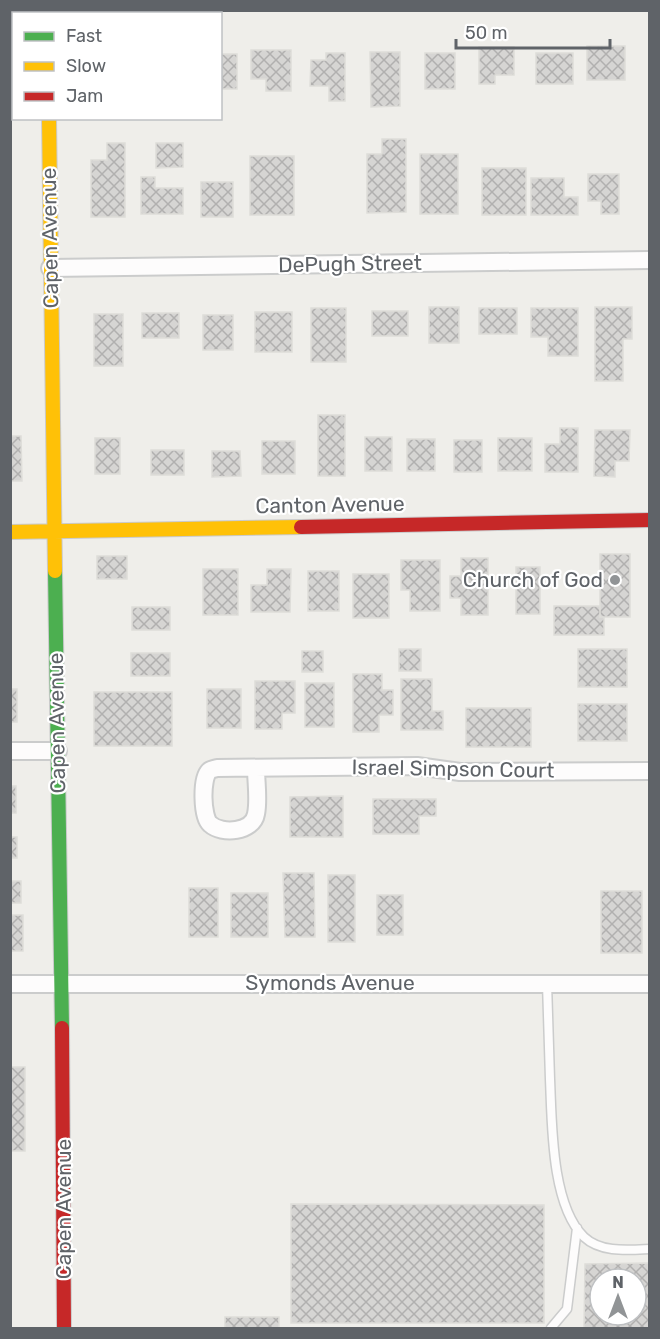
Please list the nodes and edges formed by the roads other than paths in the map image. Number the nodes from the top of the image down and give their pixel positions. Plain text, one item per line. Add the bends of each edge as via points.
1 (49, 120) edge
2 (650, 260) edge
3 (50, 268) junction
4 (650, 520) edge
5 (10, 532) edge
6 (54, 532) junction
7 (10, 751) edge
8 (58, 751) junction
9 (256, 768) dead end
10 (650, 771) edge
11 (62, 983) junction
12 (547, 983) junction
13 (10, 984) edge
14 (650, 984) edge
15 (578, 1228) junction
16 (650, 1249) edge
17 (64, 1329) edge
18 (551, 1329) edge

1 - 3 street, Capen Avenue
2 - 3 street, DePugh Street
3 - 6 street, Capen Avenue
4 - 6 street, Canton Avenue
5 - 6 street, Canton Avenue
6 - 8 street, Capen Avenue
7 - 8 street
8 - 11 street, Capen Avenue
9 - 10 street, Israel Simpson Court via 417,766 460,772
11 - 12 street, Symonds Avenue
11 - 13 street, Symonds Avenue
11 - 17 street, Capen Avenue
12 - 14 street, Symonds Avenue
12 - 15 lane via 553,1151 558,1180
15 - 16 lane via 585,1238 602,1248
15 - 18 lane via 567,1309

